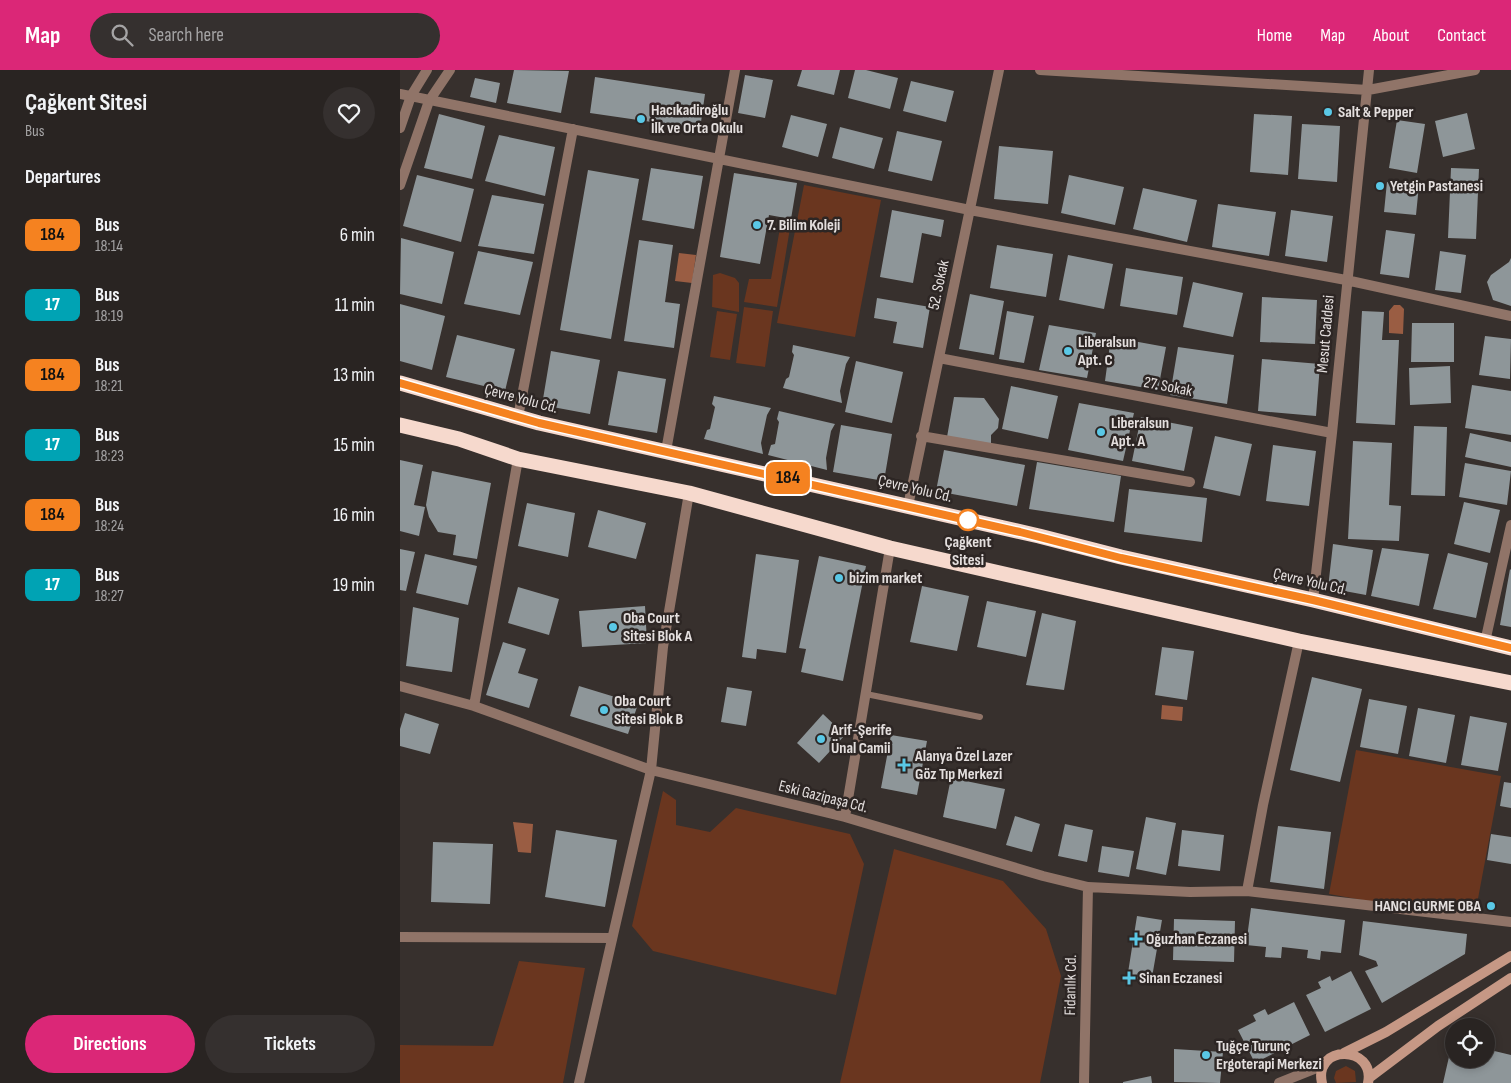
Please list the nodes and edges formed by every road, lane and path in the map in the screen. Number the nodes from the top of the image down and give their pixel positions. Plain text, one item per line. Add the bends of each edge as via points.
1 (427, 70) edge
2 (450, 70) edge
3 (735, 70) edge
4 (999, 70) edge
5 (1040, 70) edge
6 (1369, 70) edge
7 (1475, 70) edge
8 (1103, 73) edge
9 (1368, 90) junction
10 (400, 94) edge
11 (411, 96) junction
12 (428, 100) junction
13 (400, 128) edge
14 (573, 129) junction
15 (720, 158) junction
16 (400, 185) edge
17 (970, 210) junction
18 (1346, 280) junction
19 (1511, 316) edge
20 (939, 358) junction
21 (400, 383) edge
22 (518, 417) junction
23 (400, 425) edge
24 (1332, 434) junction
25 (921, 436) junction
26 (666, 451) junction
27 (518, 459) junction
28 (1190, 482) dead end
29 (689, 493) junction
30 (908, 506) junction
31 (1511, 524) edge
32 (890, 548) junction
33 (1313, 600) junction
34 (1299, 641) junction
35 (1485, 642) junction
36 (1511, 648) edge
37 (1511, 683) edge
38 (400, 686) edge
39 (866, 694) junction
40 (474, 706) junction
41 (980, 717) dead end
42 (651, 770) junction
43 (846, 817) junction
44 (1088, 888) junction
45 (1247, 892) junction
46 (1511, 922) edge
47 (400, 936) edge
48 (612, 938) junction
49 (1511, 956) edge
50 (1511, 978) edge
51 (1344, 1053) junction
52 (1324, 1065) junction
53 (1368, 1080) edge
54 (579, 1083) edge
55 (1084, 1083) edge
56 (1279, 1083) edge
57 (1322, 1083) edge

1 - 11 street
2 - 12 street
3 - 15 street
4 - 17 street, 52. Sokak
5 - 8 street
6 - 9 street, Mesut Caddesi
7 - 9 street
8 - 9 street
9 - 18 street, Mesut Caddesi
10 - 11 street
11 - 12 street
11 - 13 street
12 - 14 street
12 - 16 street
14 - 15 street
14 - 22 street
15 - 17 street
15 - 26 street
17 - 18 street
17 - 20 street, 52. Sokak
18 - 19 street
18 - 24 street, Mesut Caddesi
20 - 24 street, 27. Sokak
20 - 25 street, 52. Sokak
21 - 22 highway, Çevre Yolu Cd.
22 - 26 highway, Çevre Yolu Cd.
23 - 27 highway via 459,439
24 - 33 street, Mesut Caddesi
25 - 28 street
25 - 30 street, 52. Sokak
26 - 30 highway, Çevre Yolu Cd.
27 - 29 highway
27 - 40 street
29 - 32 highway
29 - 42 street via 663,648
30 - 33 highway, Çevre Yolu Cd.
31 - 35 street
32 - 34 highway
32 - 39 street
33 - 35 highway, Çevre Yolu Cd.
34 - 37 highway
34 - 45 street via 1262,805
35 - 36 highway, Çevre Yolu Cd.
38 - 40 street, Eski Gazipaşa Cd.
39 - 41 lane
39 - 43 street
40 - 42 street, Eski Gazipaşa Cd.
42 - 43 street, Eski Gazipaşa Cd.
42 - 48 street
43 - 44 street, Eski Gazipaşa Cd.
44 - 45 street, Eski Gazipaşa Cd.
44 - 55 street, Fidanlık Cd.
45 - 46 street, Eski Gazipaşa Cd.
47 - 48 street
48 - 54 street
49 - 51 street via 1386,1032
50 - 53 street via 1438,1026
51 - 52 street
51 - 53 street via 1359,1058 1368,1070
52 - 56 street
52 - 57 street

